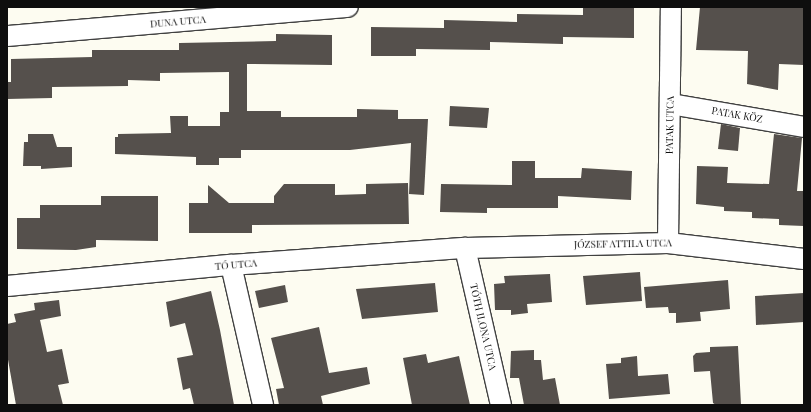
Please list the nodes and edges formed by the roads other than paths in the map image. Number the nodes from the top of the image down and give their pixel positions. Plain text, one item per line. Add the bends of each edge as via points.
1 (348, 7) edge
2 (671, 7) edge
3 (7, 36) edge
4 (670, 104) junction
5 (804, 127) edge
6 (668, 242) junction
7 (465, 248) junction
8 (804, 259) edge
9 (230, 266) junction
10 (7, 286) edge
11 (263, 405) edge
12 (501, 405) edge

1 - 3 street, DUNA UTCA
2 - 4 street, PATAK UTCA
4 - 5 street, PATAK KÖZ
4 - 6 street, PATAK UTCA
6 - 7 street, JÓZSEF ATTILA UTCA
6 - 8 street, JÓZSEF ATTILA UTCA
7 - 9 street, TÓ UTCA
7 - 12 street, TÓTH ILONA UTCA
9 - 10 street, TÓ UTCA
9 - 11 street

